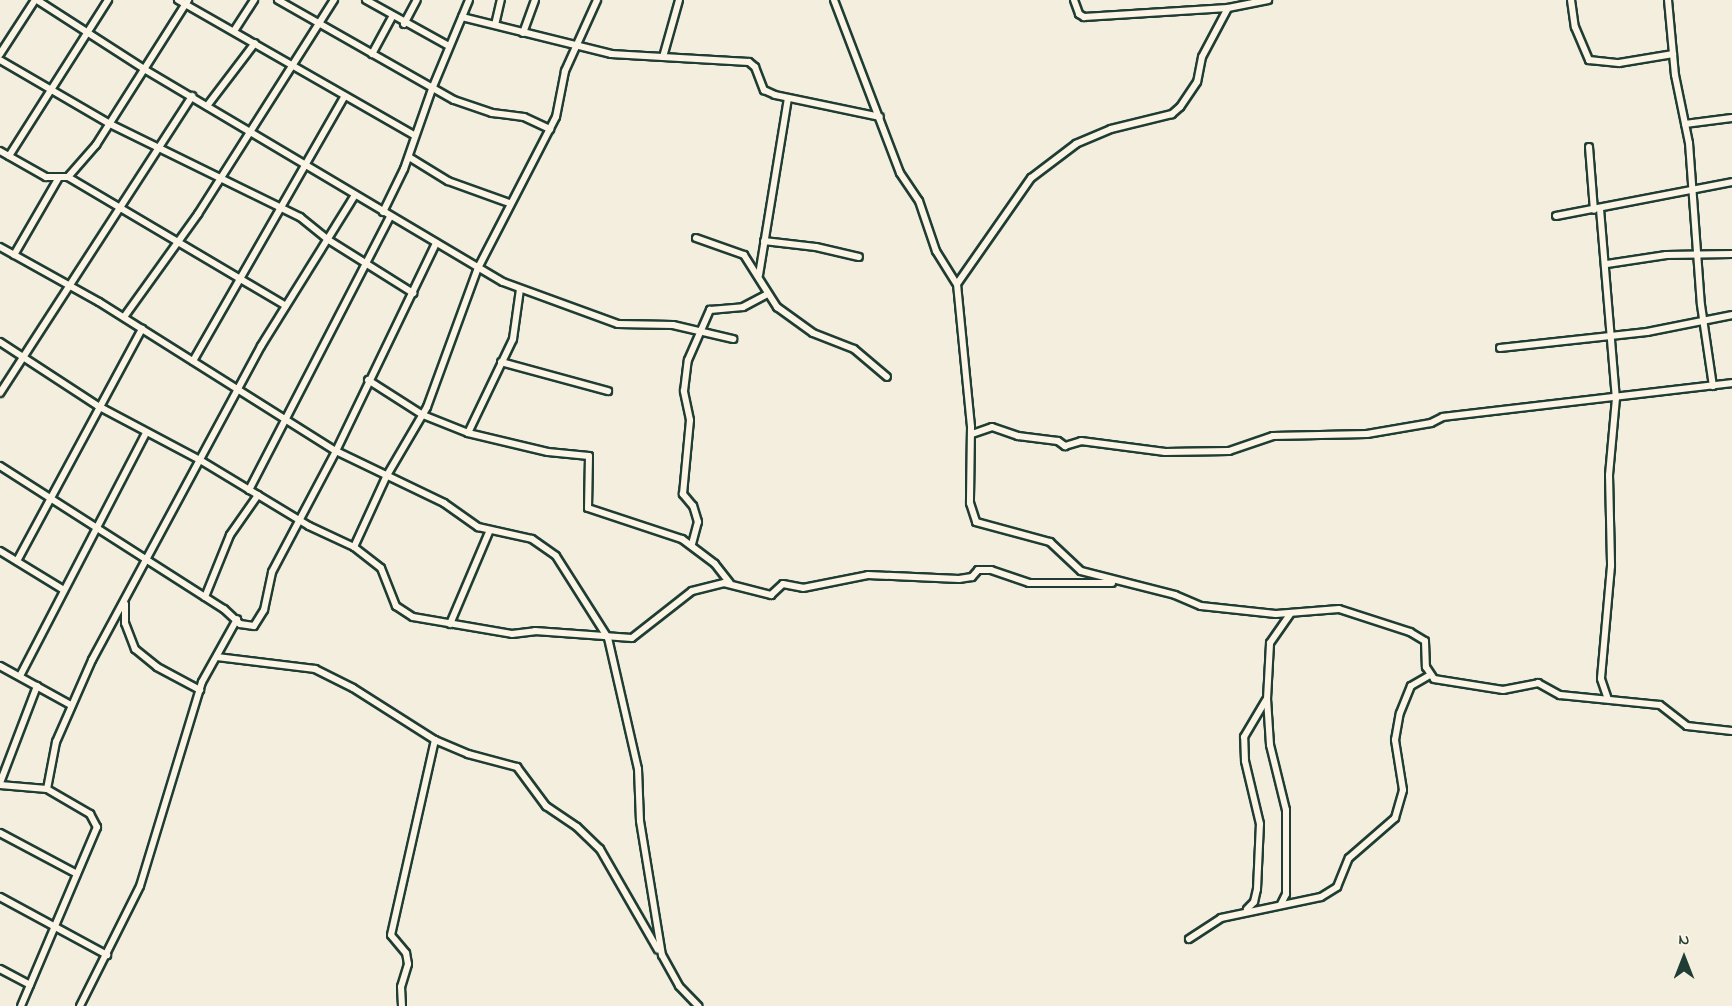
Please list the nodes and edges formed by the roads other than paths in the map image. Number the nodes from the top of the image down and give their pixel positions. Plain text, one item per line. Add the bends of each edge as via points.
1 (36, 0) edge
2 (108, 0) edge
3 (178, 0) edge
4 (254, 0) edge
5 (278, 0) edge
6 (334, 0) edge
7 (366, 0) edge
8 (417, 0) edge
9 (469, 0) edge
10 (501, 0) edge
11 (535, 0) edge
12 (597, 0) edge
13 (679, 0) edge
14 (834, 0) edge
15 (1074, 0) edge
16 (1268, 0) edge
17 (1570, 0) edge
18 (1668, 0) edge
19 (187, 2) edge
20 (1228, 8) junction
21 (392, 17) junction
22 (462, 17) junction
23 (318, 24) junction
24 (404, 24) junction
25 (495, 25) junction
26 (234, 31) junction
27 (523, 33) junction
28 (88, 34) junction
29 (255, 43) junction
30 (450, 46) junction
31 (577, 46) junction
32 (0, 54) edge
33 (372, 54) junction
34 (1673, 54) junction
35 (663, 57) junction
36 (0, 60) edge
37 (293, 64) junction
38 (144, 69) junction
39 (432, 88) junction
40 (52, 89) junction
41 (192, 96) junction
42 (345, 96) junction
43 (788, 98) junction
44 (207, 106) junction
45 (880, 117) junction
46 (1732, 118) edge
47 (110, 124) junction
48 (1685, 124) junction
49 (550, 129) junction
50 (248, 131) junction
51 (414, 135) junction
52 (1589, 147) dead end
53 (158, 149) junction
54 (0, 150) edge
55 (9, 156) junction
56 (409, 156) junction
57 (305, 165) junction
58 (68, 177) junction
59 (219, 178) junction
60 (58, 179) junction
61 (1732, 182) edge
62 (1692, 190) junction
63 (355, 195) junction
64 (509, 203) junction
65 (280, 208) junction
66 (120, 210) junction
67 (1597, 210) junction
68 (383, 212) junction
69 (1556, 216) dead end
70 (390, 217) junction
71 (696, 238) dead end
72 (327, 239) junction
73 (175, 241) junction
74 (764, 241) junction
75 (436, 243) junction
76 (0, 248) edge
77 (1698, 254) junction
78 (1732, 254) edge
79 (14, 255) junction
80 (859, 257) dead end
81 (1607, 264) junction
82 (365, 265) junction
83 (478, 268) junction
84 (759, 275) junction
85 (238, 278) junction
86 (957, 284) junction
87 (69, 285) junction
88 (520, 290) junction
89 (413, 293) junction
90 (768, 294) junction
91 (286, 306) junction
92 (1732, 315) edge
93 (124, 318) junction
94 (1703, 320) junction
95 (142, 329) junction
96 (702, 331) junction
97 (1612, 334) junction
98 (733, 339) dead end
99 (0, 342) edge
100 (1500, 348) dead end
101 (24, 356) junction
102 (192, 361) junction
103 (501, 362) junction
104 (887, 377) dead end
105 (368, 380) junction
106 (1732, 383) edge
107 (1713, 386) junction
108 (238, 389) junction
109 (608, 391) dead end
110 (0, 393) edge
111 (1616, 398) junction
112 (98, 406) junction
113 (423, 415) junction
114 (287, 418) junction
115 (146, 433) junction
116 (468, 434) junction
117 (972, 434) junction
118 (336, 451) junction
119 (200, 460) junction
120 (0, 466) edge
121 (387, 477) junction
122 (249, 490) junction
123 (258, 495) junction
124 (49, 497) junction
125 (300, 521) junction
126 (96, 527) junction
127 (489, 532) junction
128 (692, 544) junction
129 (354, 547) junction
130 (0, 551) edge
131 (17, 561) junction
132 (147, 561) junction
133 (730, 583) junction
134 (1117, 583) junction
135 (64, 590) junction
136 (205, 597) junction
137 (126, 600) junction
138 (1290, 614) junction
139 (237, 619) junction
140 (450, 624) junction
141 (608, 639) junction
142 (217, 657) junction
143 (0, 666) edge
144 (20, 676) junction
145 (1428, 676) junction
146 (37, 686) junction
147 (200, 690) junction
148 (1267, 699) junction
149 (1608, 699) junction
150 (71, 705) junction
151 (1732, 731) edge
152 (435, 740) junction
153 (0, 784) edge
154 (47, 789) junction
155 (0, 833) edge
156 (77, 874) junction
157 (0, 897) edge
158 (1281, 904) junction
159 (1246, 910) junction
160 (55, 927) junction
161 (1189, 939) dead end
162 (107, 955) junction
163 (662, 955) junction
164 (0, 969) edge
165 (30, 985) junction
166 (21, 1006) edge
167 (80, 1006) edge
168 (402, 1006) edge
169 (698, 1006) edge

1 - 28 street
1 - 32 street
2 - 28 street
3 - 19 street
4 - 26 street
5 - 23 street
6 - 23 street
7 - 21 street
8 - 24 street
9 - 22 street
10 - 25 street
11 - 27 street
12 - 31 street
13 - 35 street
14 - 45 street
15 - 20 street via 1084,17
16 - 20 street
17 - 34 street via 1575,27 1589,60 1619,63
18 - 34 street
19 - 26 street
19 - 38 street
20 - 86 street via 1202,57 1197,82 1180,107 1172,114 1111,129 1076,144 1031,178
21 - 24 street
21 - 33 street
22 - 25 street
22 - 30 street
23 - 33 street
23 - 37 street
24 - 30 street
25 - 27 street
26 - 29 street
27 - 31 street
28 - 38 street
28 - 40 street
29 - 37 street
29 - 44 street
30 - 39 street
31 - 35 street via 611,54
31 - 49 street via 565,71 560,103
33 - 39 street
34 - 48 street
35 - 43 street via 749,62 764,90
36 - 40 street
37 - 42 street
37 - 50 street
38 - 41 street
38 - 47 street
39 - 49 street via 479,109 525,117
39 - 51 street
40 - 47 street
40 - 55 street
41 - 44 street
41 - 53 street
42 - 51 street
42 - 57 street
43 - 45 street
43 - 74 street
44 - 50 street
45 - 86 street via 900,173 919,201 936,251
46 - 48 street
47 - 53 street
47 - 58 street
48 - 62 street
49 - 64 street
50 - 57 street
50 - 59 street
51 - 56 street
52 - 67 street
53 - 59 street
53 - 66 street
54 - 55 street
55 - 60 street
56 - 64 street via 448,180
56 - 68 street
57 - 63 street
57 - 65 street
58 - 60 street
58 - 66 street
59 - 65 street
59 - 73 street via 198,214
60 - 79 street
61 - 62 street
62 - 67 street
62 - 77 street
63 - 68 street
63 - 72 street
64 - 83 street
65 - 72 street via 313,225
65 - 85 street
66 - 73 street
66 - 87 street
67 - 69 street
67 - 81 street
68 - 70 street
70 - 75 street
70 - 82 street
71 - 84 street via 744,255
72 - 82 street
72 - 91 street
73 - 85 street
73 - 93 street
74 - 80 street
74 - 84 street
75 - 83 street
75 - 89 street
76 - 79 street
77 - 78 street
77 - 81 street
77 - 94 street
79 - 87 street
81 - 97 street
82 - 89 street
82 - 114 street
83 - 88 street
83 - 113 street
84 - 90 street
85 - 91 street
85 - 102 street
86 - 117 street
87 - 93 street
87 - 101 street
88 - 96 street via 618,324 673,325
88 - 103 street via 513,339
89 - 105 street
90 - 96 street via 743,307 714,308
90 - 104 street via 802,327 854,349
91 - 108 street
92 - 94 street
93 - 95 street
94 - 97 street via 1647,332
94 - 107 street
95 - 102 street
95 - 112 street
96 - 98 street
96 - 128 street via 688,360 684,391 690,420 683,494 693,506 698,522
97 - 100 street
97 - 111 street
99 - 101 street
101 - 110 street
101 - 112 street
102 - 108 street
103 - 109 street via 563,382
103 - 116 street
105 - 113 street
105 - 118 street
106 - 107 street
107 - 111 street
108 - 114 street
108 - 119 street
111 - 117 street via 1443,417 1431,423 1366,434 1273,436 1229,451 1165,452 1081,441 1065,446 1058,441 1018,436 992,427
111 - 149 street via 1609,475 1611,566 1601,679
112 - 115 street
112 - 124 street
113 - 116 street
113 - 121 street
114 - 118 street
114 - 122 street
115 - 119 street
115 - 126 street
116 - 128 street via 548,452 589,456 588,508
117 - 134 street via 970,503 976,522 1050,542 1081,571
118 - 121 street
118 - 125 street
119 - 122 street
119 - 132 street
120 - 124 street
121 - 127 street via 444,503
121 - 129 street
122 - 123 street
123 - 125 street
123 - 136 street via 231,536
124 - 126 street
124 - 131 street
125 - 129 street
125 - 139 street via 272,572 260,620 247,627
126 - 132 street
126 - 135 street
127 - 140 street
127 - 141 street via 532,539 556,556
128 - 133 street
129 - 140 street via 381,568 396,606 403,613
130 - 131 street
131 - 135 street
132 - 136 street
132 - 137 street
133 - 134 street via 771,595 786,584 803,588 868,575 959,579 972,578 978,570 991,570 1029,583
133 - 141 street via 692,591 632,638
134 - 138 street via 1175,595 1216,610 1249,608
135 - 144 street
136 - 139 street
137 - 147 street via 125,623 135,649 157,667
137 - 150 street
138 - 145 street via 1339,609 1420,636 1426,646
138 - 148 street via 1270,643
139 - 142 street
140 - 141 street via 512,634 557,632
141 - 163 street via 638,770 642,837
142 - 147 street
142 - 152 street via 315,669
143 - 144 street
144 - 146 street
145 - 149 street via 1503,690 1538,683 1560,694
145 - 158 street via 1411,686 1400,713 1395,740 1404,790 1395,818 1349,858 1337,887 1321,897
146 - 150 street
146 - 153 street
147 - 162 street via 140,886
148 - 158 street via 1270,745 1286,810 1286,894
148 - 159 street via 1244,737 1245,761 1260,824 1257,890 1254,902
149 - 151 street via 1660,705 1687,726
150 - 154 street via 56,742
152 - 163 street via 516,767 546,806 600,849
152 - 168 street via 391,935 406,953 408,964 401,987
153 - 154 street
154 - 156 street via 96,820 96,831
155 - 156 street
156 - 160 street
157 - 160 street
158 - 159 street
159 - 161 street via 1221,918
160 - 162 street
160 - 165 street
162 - 167 street
163 - 169 street via 679,986
164 - 165 street
165 - 166 street

